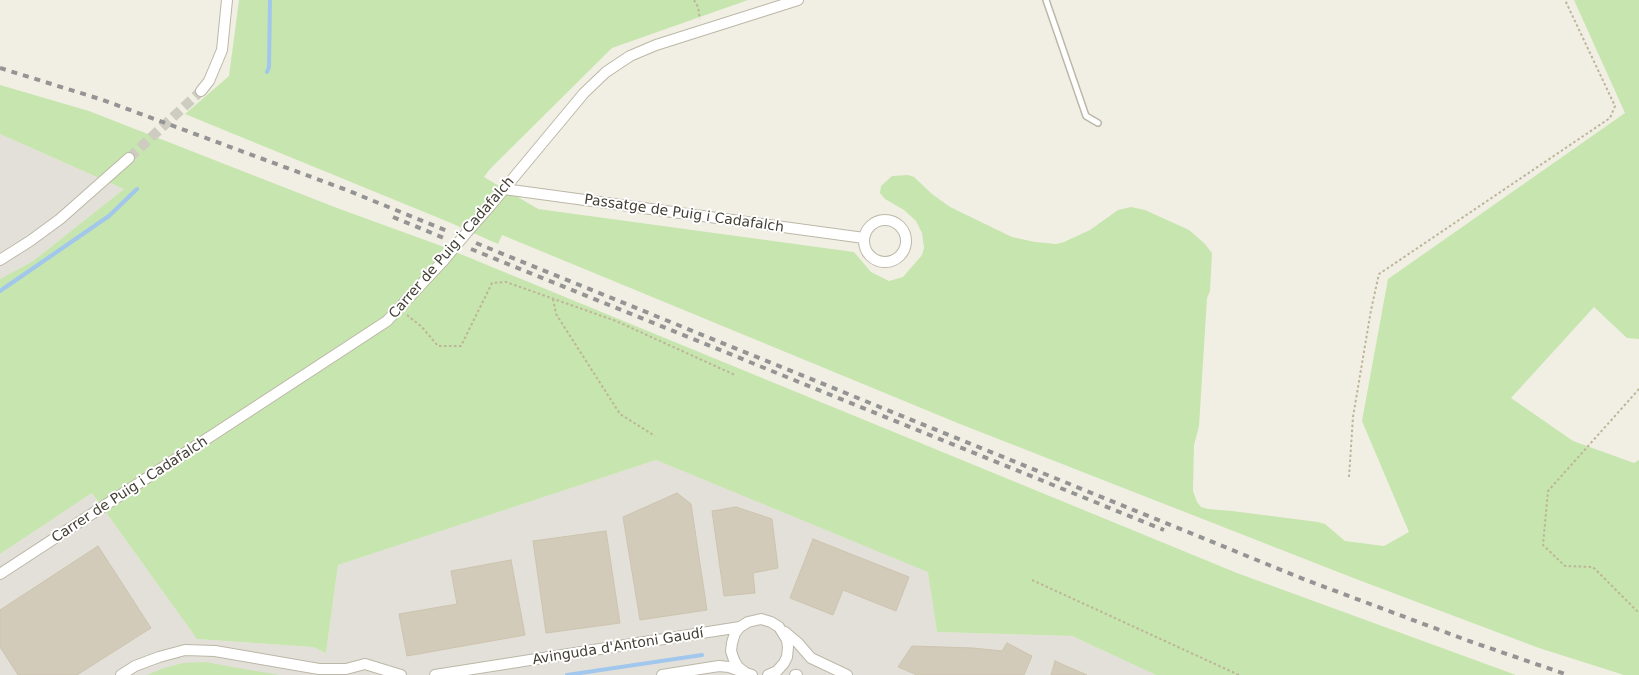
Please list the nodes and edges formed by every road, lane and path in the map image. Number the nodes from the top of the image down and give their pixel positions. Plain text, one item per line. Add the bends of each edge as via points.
1 (227, 0) edge
2 (694, 0) edge
3 (798, 0) edge
4 (1046, 0) edge
5 (1565, 0) edge
6 (701, 30) junction
7 (201, 91) tunnel mouth
8 (1098, 123) dead end
9 (129, 158) tunnel mouth
10 (504, 189) junction
11 (864, 238) junction
12 (0, 260) edge
13 (553, 299) junction
14 (399, 309) junction
15 (735, 375) dead end
16 (1639, 388) edge
17 (655, 436) dead end
18 (1348, 477) dead end
19 (0, 574) edge
20 (1032, 580) dead end
21 (1639, 613) edge
22 (740, 627) junction
23 (779, 627) junction
24 (378, 667) junction
25 (343, 672) edge
26 (749, 674) edge
27 (122, 675) edge
28 (390, 675) edge
29 (401, 675) edge
30 (435, 675) edge
31 (662, 675) edge
32 (768, 675) edge
33 (847, 675) edge
34 (1240, 675) edge

1 - 7 street via 222,50 209,81
2 - 6 path
3 - 6 street, Carrer de Puig i Cadafalch
4 - 8 lane via 1086,116
5 - 18 path via 1615,106 1610,118 1380,274 1353,416
6 - 10 street, Carrer de Puig i Cadafalch via 647,48 606,72 584,93
9 - 12 street via 60,220
10 - 11 street, Passatge de Puig i Cadafalch
10 - 14 street, Carrer de Puig i Cadafalch, bridge
11 - 11 street via 873,224 886,220 901,228 905,245 892,261 879,261 869,255
13 - 14 path via 506,282 492,283 461,346 438,346 422,327
13 - 15 path via 616,321
13 - 17 path via 556,314 620,414
14 - 19 street, Carrer de Puig i Cadafalch via 363,338
16 - 21 path via 1548,491 1543,545 1565,566 1593,567
20 - 34 path
22 - 23 street, Avinguda d'Antoni Gaudí via 761,619
22 - 26 street via 731,650 738,667
22 - 30 street, Avinguda d'Antoni Gaudí
23 - 32 street via 787,640 787,657 777,671
23 - 33 street via 811,658
24 - 25 street via 365,664
24 - 28 street
24 - 29 street
25 - 27 street via 215,651 185,650 135,666
26 - 31 street via 719,666

